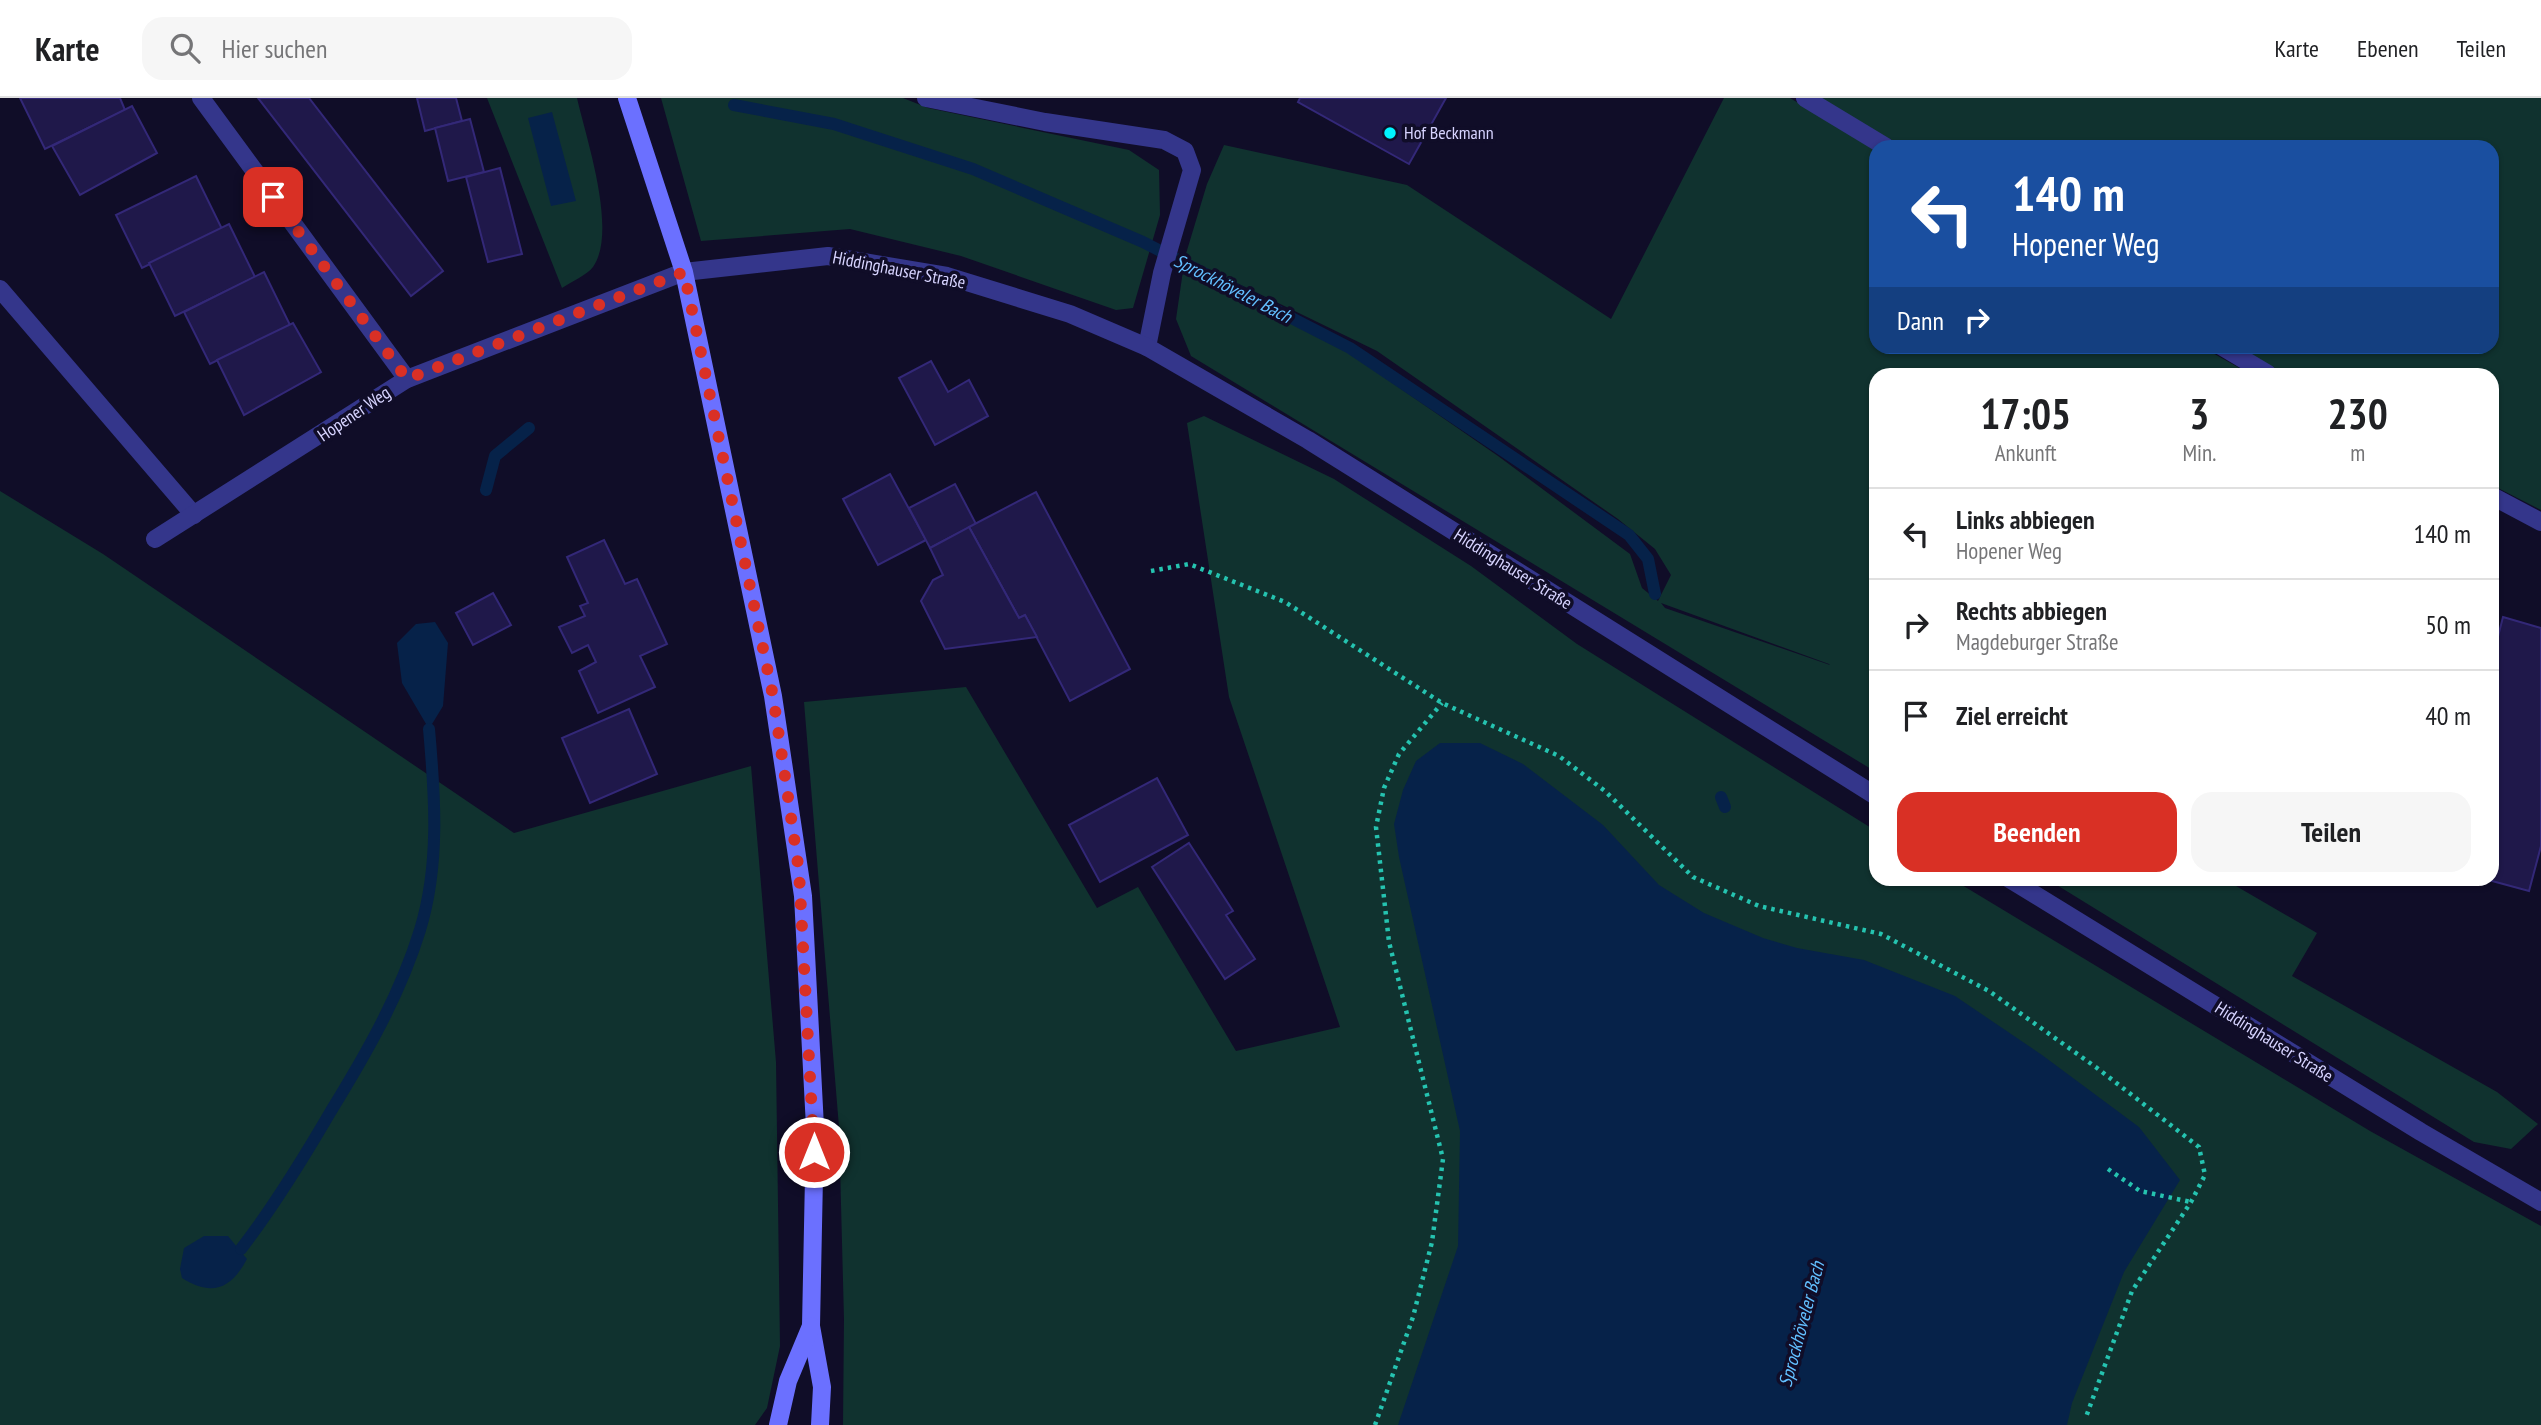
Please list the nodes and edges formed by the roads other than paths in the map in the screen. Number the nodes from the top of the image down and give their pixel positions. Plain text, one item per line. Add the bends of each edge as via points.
1 (201, 98) edge
2 (627, 98) edge
3 (926, 98) edge
4 (1805, 98) edge
5 (1874, 140) edge
6 (684, 272) junction
7 (0, 289) edge
8 (1147, 347) junction
9 (2234, 354) edge
10 (2258, 368) edge
11 (407, 379) junction
12 (2499, 500) edge
13 (194, 515) junction
14 (2541, 522) edge
15 (155, 539) dead end
16 (1869, 792) edge
17 (2021, 886) edge
18 (2541, 1202) edge
19 (811, 1326) junction
20 (778, 1425) edge
21 (820, 1425) edge

1 - 11 street
2 - 6 main road
3 - 8 street via 1164,141 1185,151 1192,170 1162,273
4 - 5 street
6 - 8 street, Hiddinghauser Straße via 828,256 947,276 1070,314
6 - 11 street, Hopener Weg
6 - 19 main road via 773,696 803,896 815,1127
7 - 13 street
8 - 16 street, Hiddinghauser Straße via 1308,440
9 - 10 street
11 - 13 street, Hopener Weg
12 - 14 street
13 - 15 street, Hopener Weg
17 - 18 street, Hiddinghauser Straße
19 - 20 main road via 788,1381
19 - 21 main road via 822,1387

